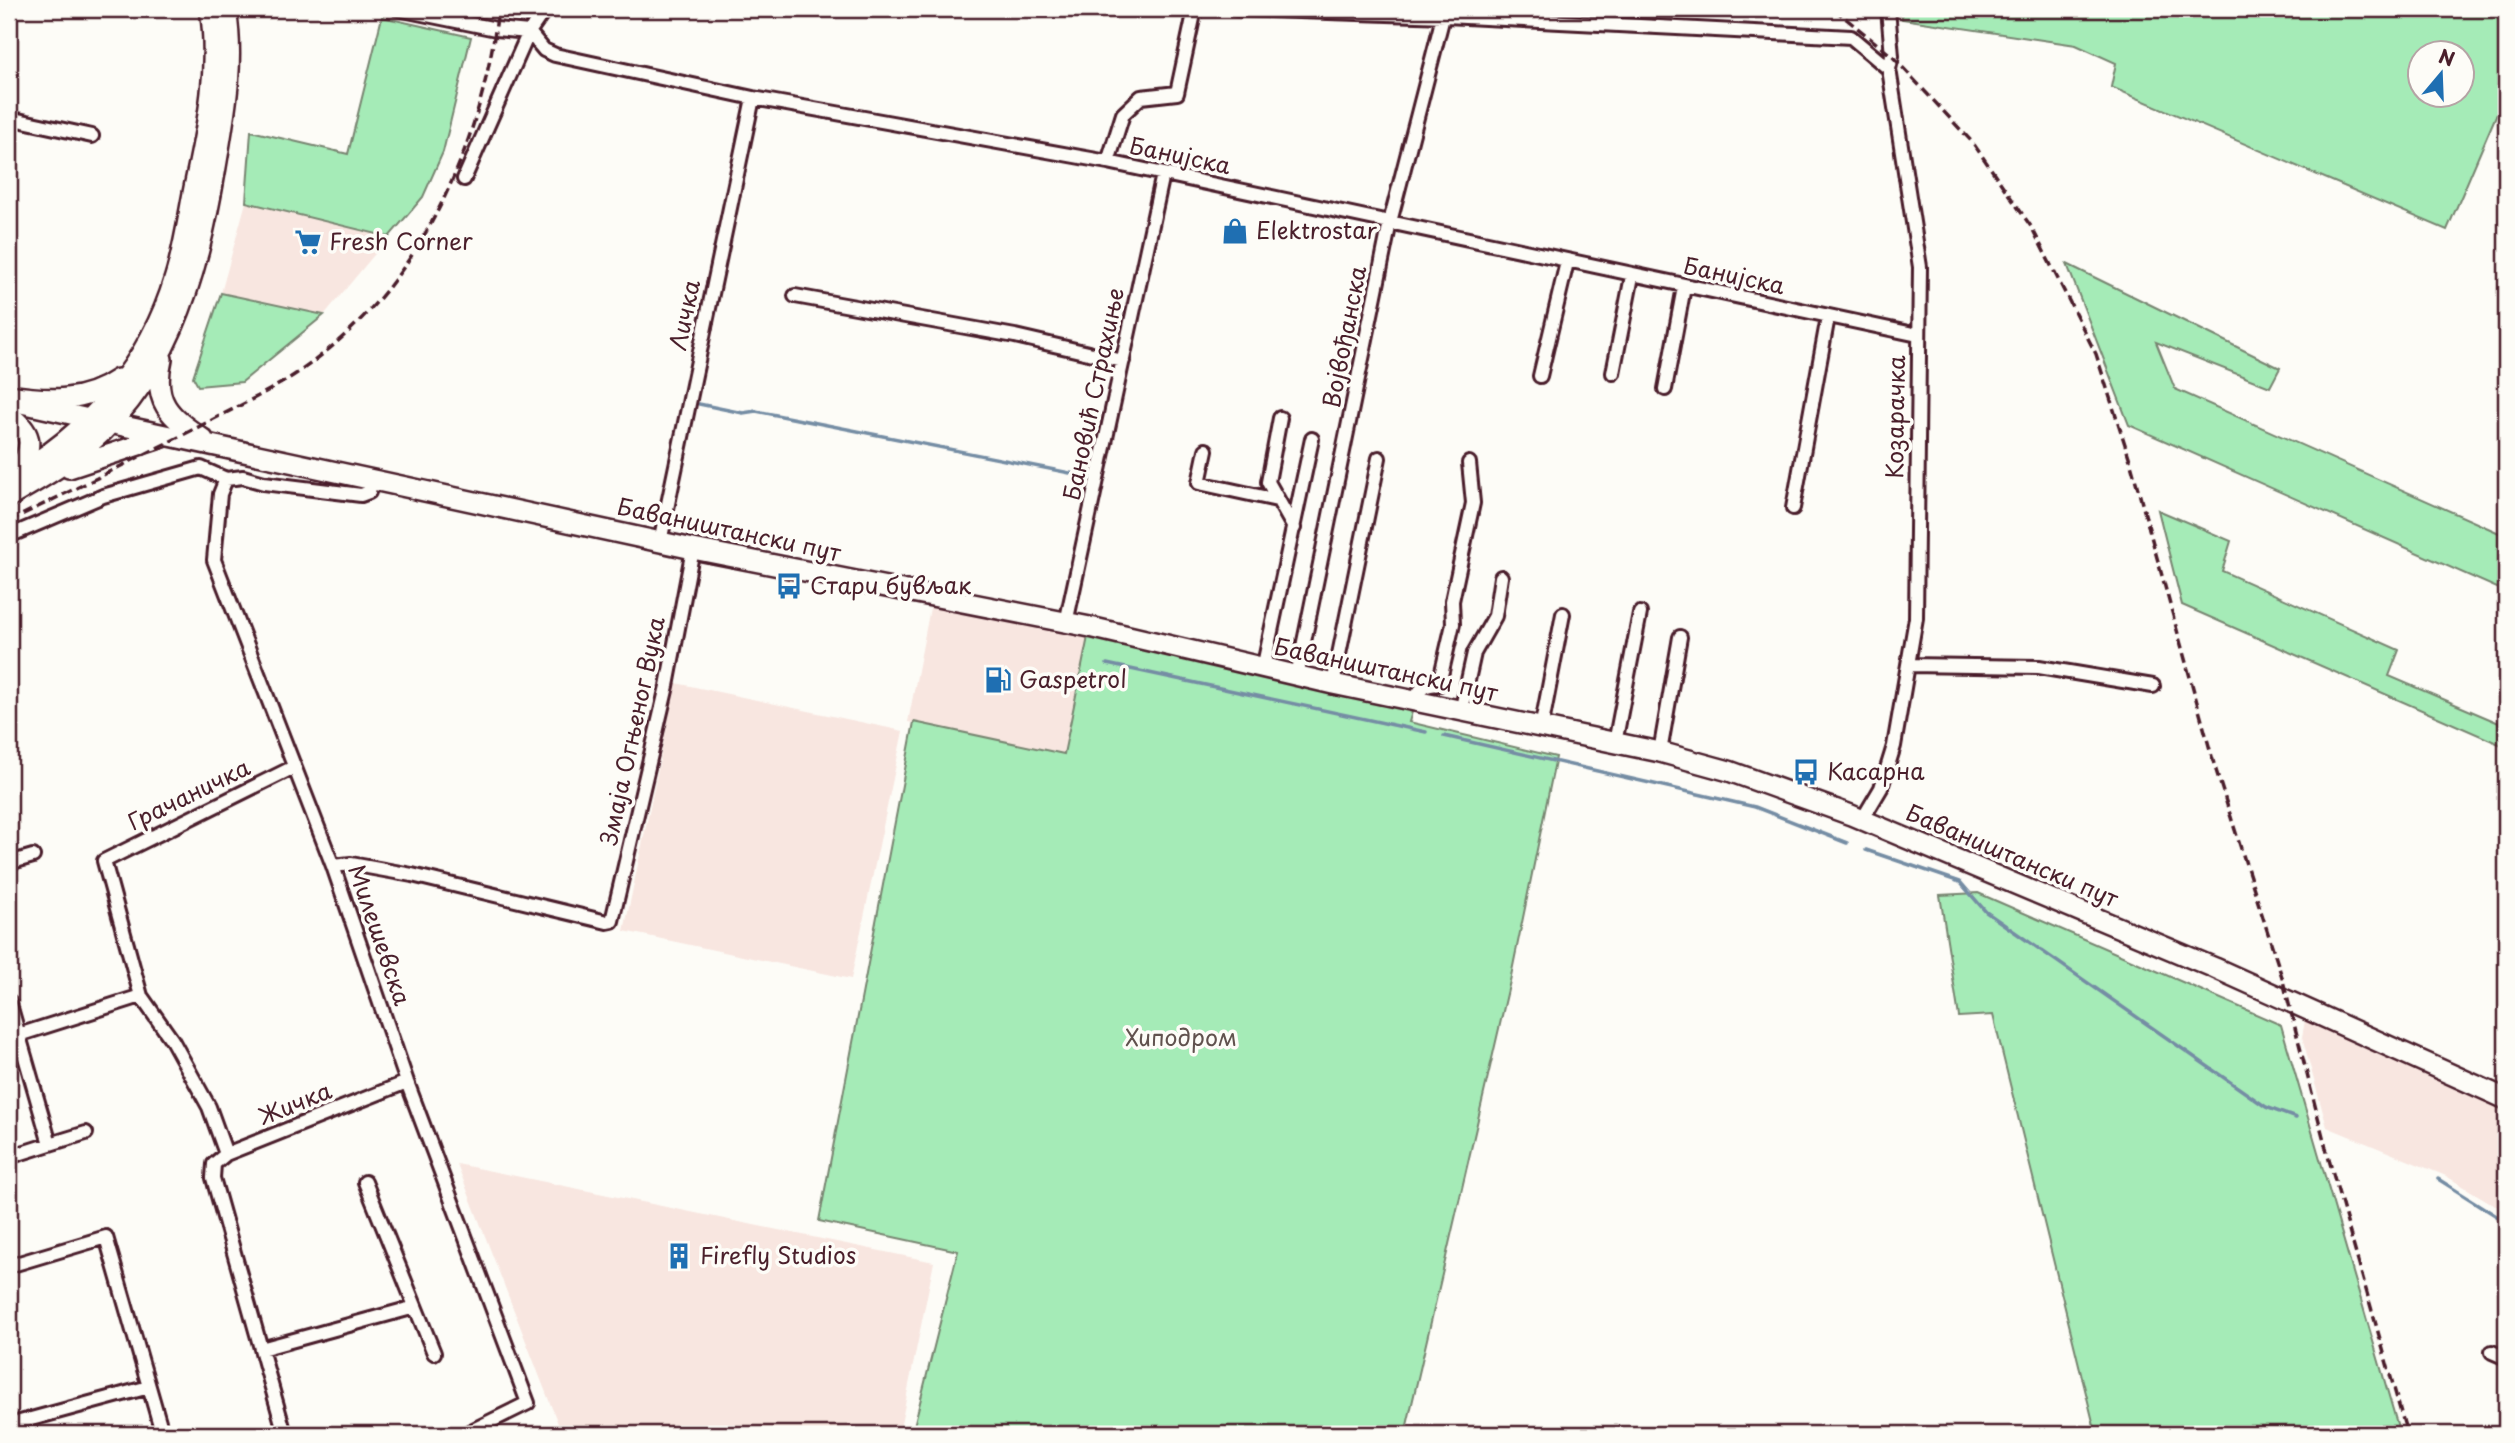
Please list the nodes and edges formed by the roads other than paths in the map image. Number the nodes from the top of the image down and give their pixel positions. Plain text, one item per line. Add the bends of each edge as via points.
1 (211, 9) edge
2 (226, 9) edge
3 (398, 9) edge
4 (545, 9) edge
5 (1195, 9) edge
6 (1236, 9) edge
7 (1888, 9) edge
8 (1446, 12) edge
9 (528, 32) junction
10 (1889, 69) junction
11 (753, 98) junction
12 (9, 118) edge
13 (92, 136) dead end
14 (1108, 162) junction
15 (1163, 174) junction
16 (464, 179) dead end
17 (1390, 222) junction
18 (1567, 262) junction
19 (1632, 276) junction
20 (1684, 287) junction
21 (795, 296) dead end
22 (1828, 317) junction
23 (1918, 335) junction
24 (164, 351) junction
25 (142, 352) junction
26 (1123, 361) junction
27 (1613, 373) dead end
28 (1540, 376) dead end
29 (1665, 388) dead end
30 (9, 395) edge
31 (9, 401) edge
32 (9, 415) edge
33 (1280, 418) dead end
34 (91, 419) junction
35 (111, 423) junction
36 (171, 435) junction
37 (1312, 439) dead end
38 (207, 442) junction
39 (1206, 450) dead end
40 (1379, 458) dead end
41 (1469, 463) dead end
42 (12, 476) edge
43 (44, 477) junction
44 (226, 479) junction
45 (372, 479) junction
46 (9, 497) edge
47 (1277, 500) junction
48 (1793, 508) dead end
49 (1294, 528) junction
50 (9, 536) edge
51 (660, 542) junction
52 (693, 550) junction
53 (1501, 577) dead end
54 (1640, 613) dead end
55 (1563, 614) dead end
56 (1066, 623) junction
57 (1681, 637) dead end
58 (1909, 665) junction
59 (1263, 669) junction
60 (1297, 676) junction
61 (1333, 684) junction
62 (2153, 686) dead end
63 (1415, 702) junction
64 (1461, 712) junction
65 (1541, 729) junction
66 (1615, 743) junction
67 (1660, 752) junction
68 (292, 768) junction
69 (1862, 820) junction
70 (33, 856) dead end
71 (9, 863) edge
72 (333, 866) junction
73 (141, 996) junction
74 (9, 1001) edge
75 (13, 1037) edge
76 (407, 1082) junction
77 (2506, 1099) edge
78 (86, 1133) dead end
79 (50, 1144) junction
80 (226, 1154) junction
81 (9, 1157) edge
82 (365, 1182) dead end
83 (9, 1266) edge
84 (415, 1307) junction
85 (261, 1349) junction
86 (2492, 1352) dead end
87 (434, 1353) dead end
88 (2506, 1358) edge
89 (149, 1387) junction
90 (9, 1425) edge
91 (162, 1432) dead end
92 (285, 1434) edge
93 (465, 1434) edge

1 - 25 main road via 212,102 175,278
2 - 24 main road via 232,61 211,198 187,294
3 - 9 street
4 - 9 street
5 - 14 street via 1177,93 1141,97 1123,114
6 - 8 street
7 - 10 street, Козарачка
8 - 10 street via 1851,37
8 - 17 street, Војвођанска
9 - 11 street, Банијска via 555,55
9 - 16 street
10 - 23 street, Козарачка via 1920,267
11 - 14 street, Банијска
11 - 51 street, Личка
12 - 13 street
14 - 15 street, Банијска
15 - 17 street, Банијска
15 - 26 street, Бановић Страхиње
17 - 18 street, Банијска
17 - 60 street, Војвођанска
18 - 19 street, Банијска
18 - 28 street
19 - 20 street, Банијска
19 - 27 street
20 - 22 street, Банијска
20 - 29 street
21 - 26 street via 1015,336
22 - 23 street, Банијска
22 - 48 street
23 - 58 street, Козарачка via 1916,618
24 - 35 main road
24 - 38 main road via 158,376 163,404
25 - 30 main road via 116,380 80,397 47,401
25 - 34 main road
26 - 56 street, Бановић Страхиње
31 - 34 street
32 - 42 main road via 27,430 29,440 28,453
33 - 47 street via 1268,482
34 - 35 main road, Баваништански пут
34 - 42 main road
35 - 36 main road, Баваништански пут
35 - 43 main road
36 - 38 main road, Баваништански пут
36 - 43 main road
37 - 49 street
38 - 45 main road, Баваништански пут
39 - 47 street via 1199,484
40 - 61 street
41 - 63 street via 1473,503 1439,684 1426,685
43 - 46 main road
44 - 45 street via 243,477 361,495 369,492
44 - 50 street via 210,470 187,470 103,496
44 - 68 street, Милешевска via 220,495 214,559
45 - 51 main road, Баваништански пут
47 - 49 street
49 - 59 street
51 - 52 main road, Баваништански пут
52 - 56 main road, Баваништански пут
52 - 72 street, Змаја Огњеног Вука via 667,686 612,921 412,875 351,864
53 - 64 street via 1495,616 1474,653
54 - 66 street
55 - 65 street
56 - 59 main road, Баваништански пут
57 - 67 street
58 - 62 street via 2039,667
58 - 69 street, Козарачка via 1894,746 1881,788
59 - 60 main road, Баваништански пут
60 - 61 main road, Баваништански пут
61 - 63 main road, Баваништански пут
63 - 64 main road, Баваништански пут
64 - 65 main road, Баваништански пут
65 - 66 main road, Баваништански пут
66 - 67 main road, Баваништански пут
67 - 69 main road, Баваништански пут via 1729,771
68 - 72 street, Милешевска
68 - 73 street, Грачаничка via 104,861
69 - 77 main road, Баваништански пут via 2215,968
70 - 71 street
72 - 76 street, Милешевска
73 - 75 street
73 - 80 street via 209,1107
74 - 75 street
75 - 79 street
76 - 80 street, Жичка
76 - 93 street, Милешевска via 528,1404
78 - 79 street
79 - 81 street
80 - 85 street via 214,1164 213,1178
82 - 84 street
83 - 89 street via 106,1237
84 - 85 street
84 - 87 street
85 - 92 street
86 - 88 street
89 - 90 street
89 - 91 street

